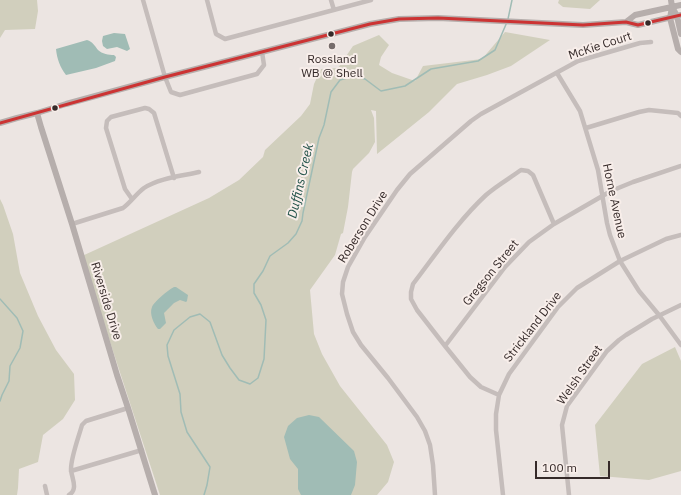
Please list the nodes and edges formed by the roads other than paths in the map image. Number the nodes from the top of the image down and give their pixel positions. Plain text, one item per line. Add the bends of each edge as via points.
1 (143, 0) edge
2 (207, 0) edge
3 (331, 0) edge
4 (371, 0) edge
5 (671, 0) edge
6 (681, 5) edge
7 (334, 10) junction
8 (677, 12) edge
9 (670, 18) junction
10 (626, 22) junction
11 (681, 34) edge
12 (651, 42) dead end
13 (262, 52) junction
14 (681, 52) edge
15 (557, 73) junction
16 (165, 77) junction
17 (37, 113) junction
18 (681, 116) edge
19 (0, 123) edge
20 (586, 128) junction
21 (681, 166) edge
22 (199, 172) dead end
23 (174, 178) junction
24 (602, 196) junction
25 (132, 199) junction
26 (72, 224) junction
27 (554, 224) junction
28 (681, 235) edge
29 (620, 260) junction
30 (681, 305) edge
31 (659, 315) junction
32 (681, 345) edge
33 (445, 346) junction
34 (499, 395) junction
35 (128, 408) junction
36 (142, 450) junction
37 (71, 471) junction
38 (45, 486) dead end
39 (47, 495) edge
40 (69, 495) edge
41 (155, 495) edge
42 (435, 495) edge
43 (503, 495) edge
44 (569, 495) edge

1 - 16 street
2 - 7 street via 216,34 225,39
3 - 7 street
4 - 7 street
5 - 8 main road
6 - 8 main road
8 - 9 main road
8 - 9 main road
8 - 10 main road via 634,15
8 - 11 main road
9 - 10 main road via 638,25
9 - 14 main road
10 - 13 main road via 583,25 438,18 399,19
12 - 15 street, McKie Court via 578,61
13 - 16 main road
13 - 16 street via 264,65 257,74 180,95 171,92
15 - 20 street, Horne Avenue via 580,111
15 - 42 street, Roberson Drive via 481,114 410,174 365,237 348,267 343,282 342,294 353,332 417,417 424,431 430,446
16 - 17 main road
17 - 19 main road
17 - 26 main road, Riverside Drive
18 - 20 street via 678,113 649,110
20 - 24 street, Horne Avenue via 598,170
21 - 24 street, Gregson Street via 633,182
22 - 23 street
23 - 25 street via 154,183
23 - 25 street via 152,110 145,108 111,117 106,128 125,189
24 - 27 street, Gregson Street
24 - 29 street, Horne Avenue via 608,229
25 - 26 street via 123,208
26 - 35 main road, Riverside Drive
27 - 33 street, Gregson Street via 529,242 505,267
27 - 33 street via 533,175 521,170 487,194 456,227 413,284 411,292 411,299 417,310
28 - 29 street, Strickland Drive
29 - 31 street, Horne Avenue via 639,291
29 - 34 street, Strickland Drive via 578,288 558,307 509,374
30 - 31 street, Welsh Street
31 - 32 street, Horne Avenue
31 - 44 street, Welsh Street via 626,335 607,351 567,406 562,425
33 - 34 street via 481,387
34 - 43 street, Strickland Drive via 496,430
35 - 36 main road, Riverside Drive
35 - 37 street via 82,425
36 - 37 street
36 - 41 main road, Riverside Drive
37 - 40 street via 75,486
38 - 39 street

